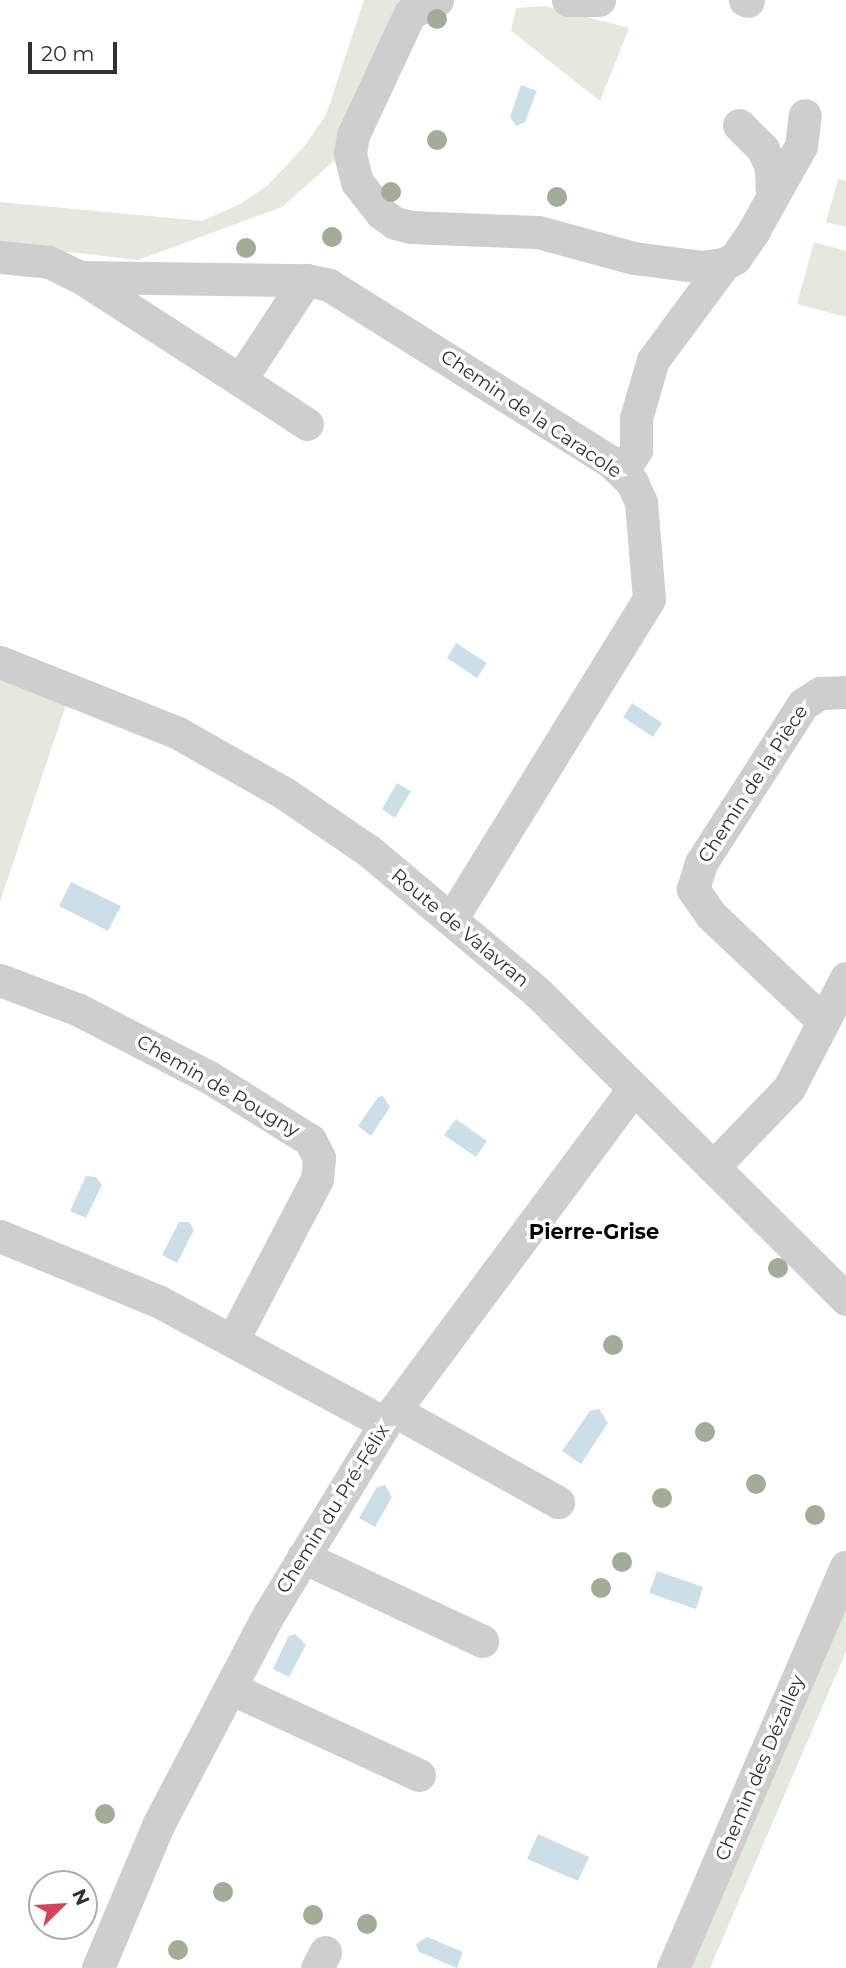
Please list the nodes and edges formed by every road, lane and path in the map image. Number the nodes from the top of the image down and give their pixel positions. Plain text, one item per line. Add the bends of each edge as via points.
1 (438, 0) edge
2 (568, 0) edge
3 (599, 0) edge
4 (805, 115) dead end
5 (739, 125) dead end
6 (772, 192) junction
7 (0, 257) edge
8 (723, 264) junction
9 (80, 277) junction
10 (306, 280) junction
11 (240, 380) junction
12 (307, 424) dead end
13 (622, 471) junction
14 (0, 662) edge
15 (846, 692) edge
16 (452, 918) junction
17 (846, 978) edge
18 (0, 979) edge
19 (823, 1021) junction
20 (634, 1088) junction
21 (713, 1167) junction
22 (0, 1236) edge
23 (846, 1299) edge
24 (234, 1338) junction
25 (390, 1417) junction
26 (558, 1502) dead end
27 (303, 1557) junction
28 (846, 1567) edge
29 (482, 1641) dead end
30 (230, 1688) junction
31 (419, 1775) dead end
32 (98, 1968) edge
33 (673, 1968) edge

1 - 8 street via 410,13 353,135 352,169 381,213 411,228 537,232 634,258 702,267
2 - 3 street
4 - 6 street via 801,146
5 - 6 street via 763,149 771,168
6 - 8 street via 747,241 735,258
7 - 9 street, Chemin de la Caracole via 49,262
8 - 13 street via 653,360 636,418 636,450
9 - 10 street, Chemin de la Caracole
9 - 11 street
10 - 11 street
10 - 13 street, Chemin de la Caracole via 346,294
11 - 12 street
13 - 16 street, Chemin de la Caracole via 641,502 649,600
14 - 16 street, Route de Valavran via 121,706 202,746 284,793 369,851
15 - 19 street, Chemin de la Pièce via 820,692 803,704 701,863 693,889 711,915
16 - 20 street, Route de Valavran via 537,992
17 - 19 street
18 - 24 street, Chemin de Pougny via 79,1010 209,1077 310,1140 318,1158 317,1179
19 - 21 street via 789,1088
20 - 21 street, Route de Valavran
20 - 25 street, Chemin du Pré-Félix
21 - 23 street, Route de Valavran
22 - 24 street via 85,1268
24 - 25 street
25 - 26 street
25 - 27 street, Chemin du Pré-Félix
27 - 29 street
27 - 30 street, Chemin du Pré-Félix
28 - 33 street, Chemin des Dézalley
30 - 31 street
30 - 32 street, Chemin du Pré-Félix via 158,1825

